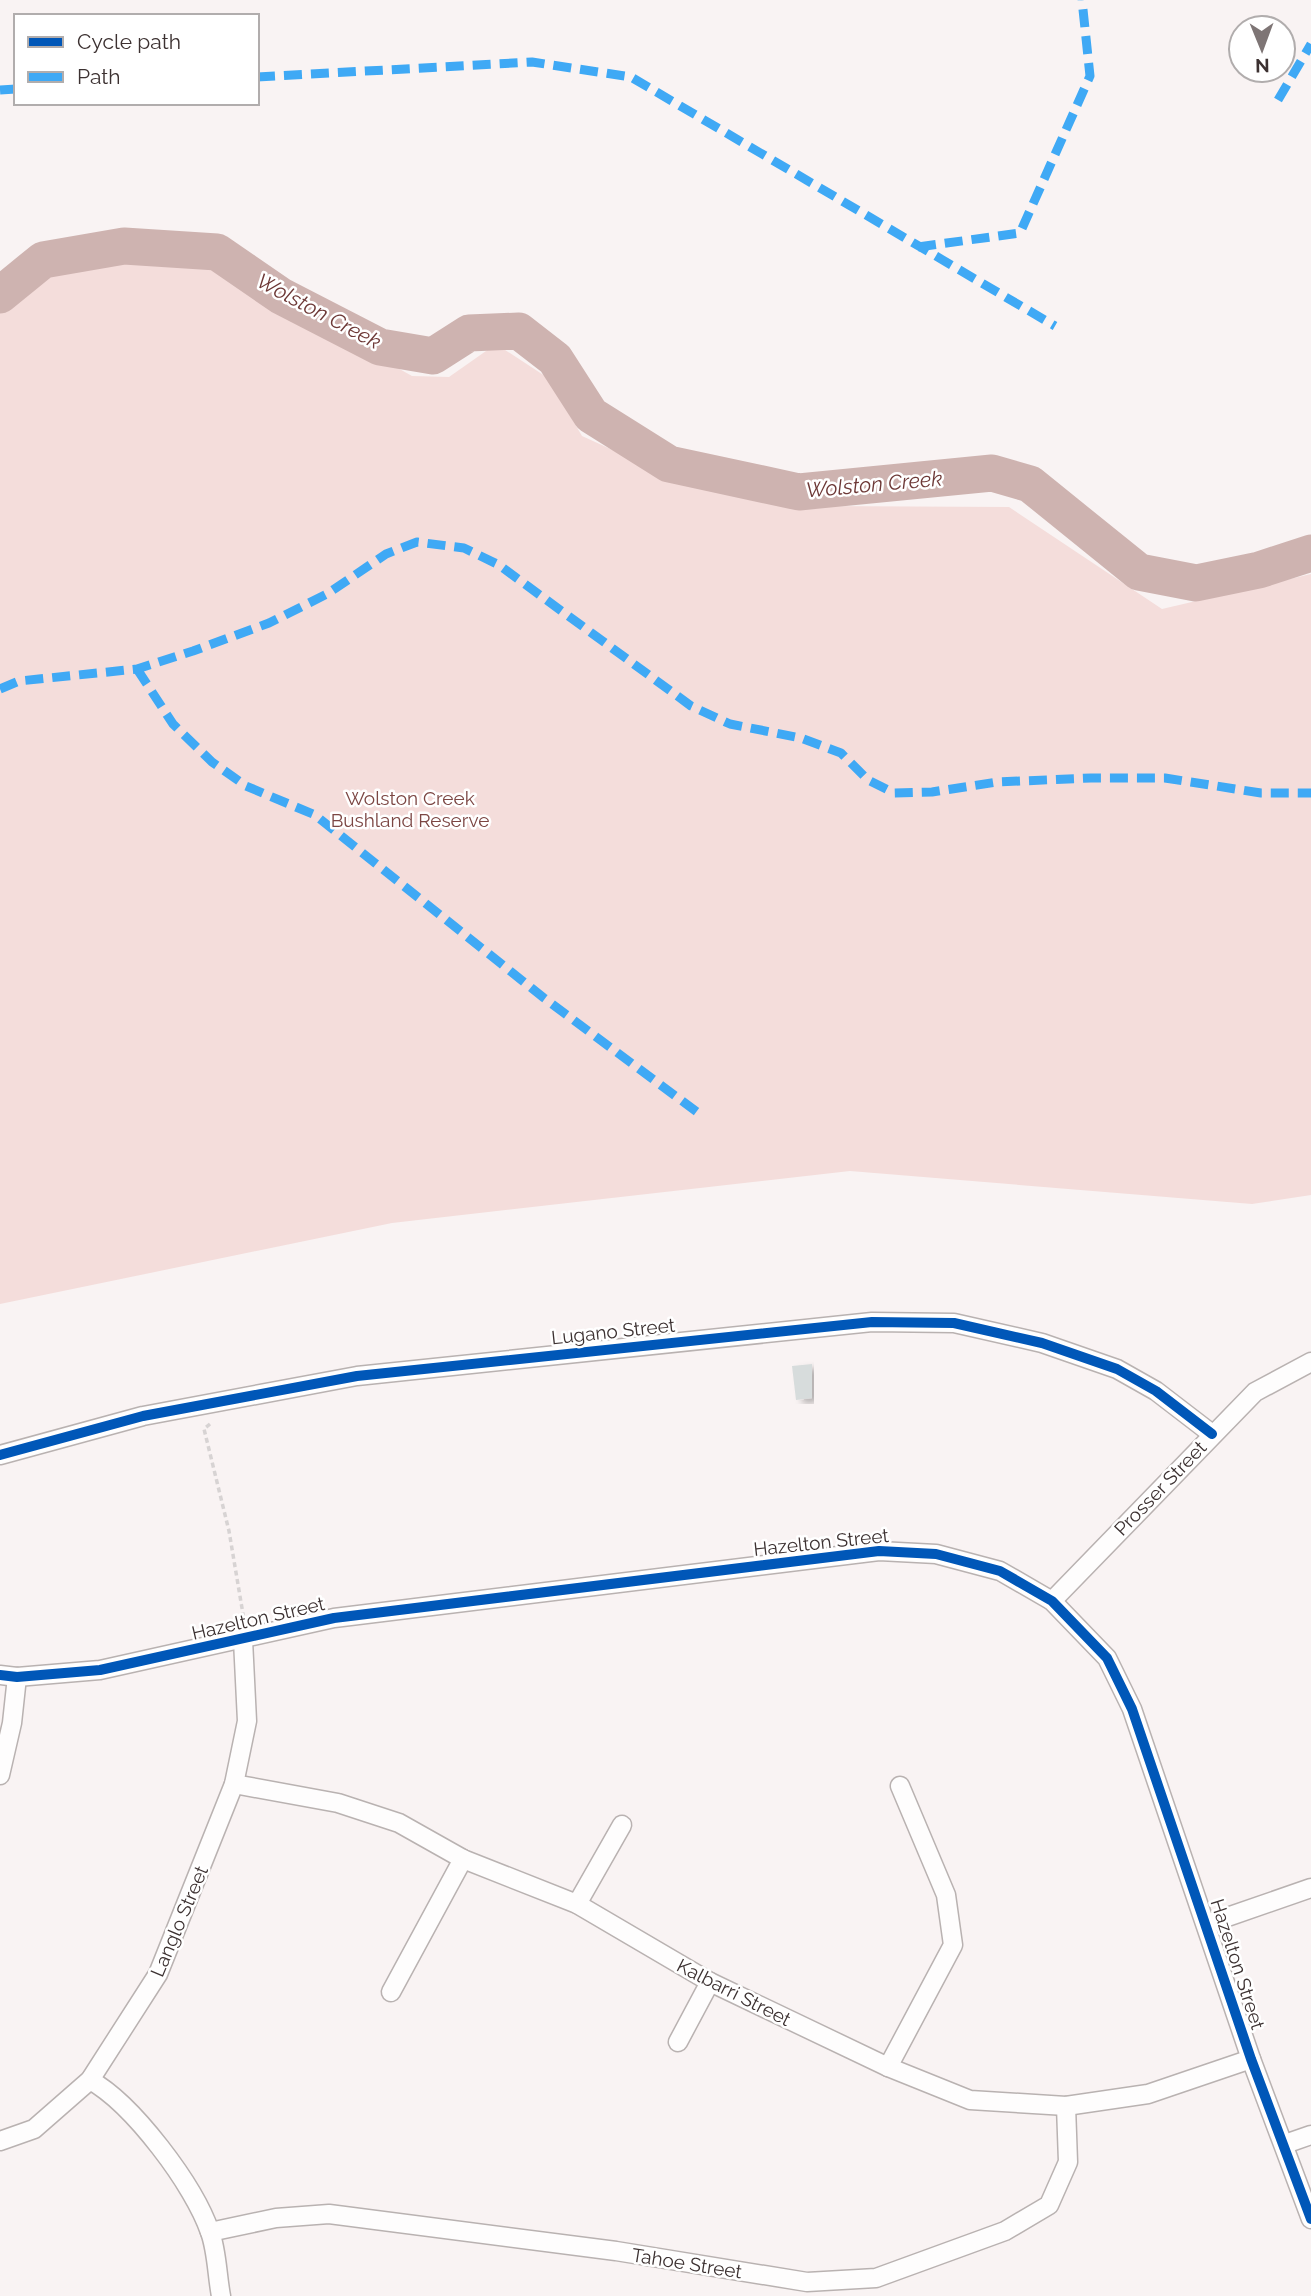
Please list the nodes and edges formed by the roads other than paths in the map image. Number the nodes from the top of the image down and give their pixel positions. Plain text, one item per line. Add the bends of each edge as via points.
1 (1311, 1362) edge
2 (1212, 1434) junction
3 (0, 1455) edge
4 (1052, 1601) junction
5 (243, 1640) junction
6 (9, 1676) edge
7 (0, 1775) edge
8 (234, 1784) junction
9 (900, 1786) dead end
10 (622, 1825) dead end
11 (463, 1859) junction
12 (1311, 1888) edge
13 (577, 1905) junction
14 (1206, 1924) junction
15 (710, 1982) junction
16 (391, 1992) dead end
17 (678, 2042) dead end
18 (1251, 2059) junction
19 (888, 2067) junction
20 (90, 2080) junction
21 (1066, 2106) junction
22 (1311, 2135) edge
23 (0, 2141) edge
24 (1285, 2144) junction
25 (1311, 2219) edge
26 (210, 2232) junction
27 (221, 2296) edge

1 - 2 street, Prosser Street via 1255,1392
2 - 3 street, Lugano Street via 1156,1391 1117,1369 1042,1343 954,1323 872,1322 357,1376 143,1416
2 - 4 street, Prosser Street
4 - 5 street, Hazelton Street via 1000,1571 936,1554 879,1551 334,1618
4 - 14 street, Hazelton Street via 1107,1658 1132,1709
5 - 6 street, Hazelton Street via 100,1670
5 - 8 street, Langlo Street via 247,1720
6 - 7 street via 12,1723
8 - 11 street, Kalbarri Street via 338,1803 399,1823
8 - 20 street, Langlo Street via 158,1975
9 - 19 street via 947,1895 953,1945
10 - 13 street
11 - 13 street, Kalbarri Street
11 - 16 street
12 - 14 street
13 - 15 street, Kalbarri Street
14 - 18 street, Hazelton Street
15 - 17 street
15 - 19 street, Kalbarri Street
18 - 21 street, Kalbarri Street via 1148,2094
18 - 24 street, Hazelton Street
19 - 21 street, Kalbarri Street via 970,2100
20 - 23 street, Langlo Street via 33,2129
20 - 26 street via 105,2089 163,2151
21 - 26 street, Tahoe Street via 1068,2162 1049,2205 1004,2231 876,2278 807,2282 616,2251 329,2214 276,2218
22 - 24 street
24 - 25 street, Hazelton Street
26 - 27 street

